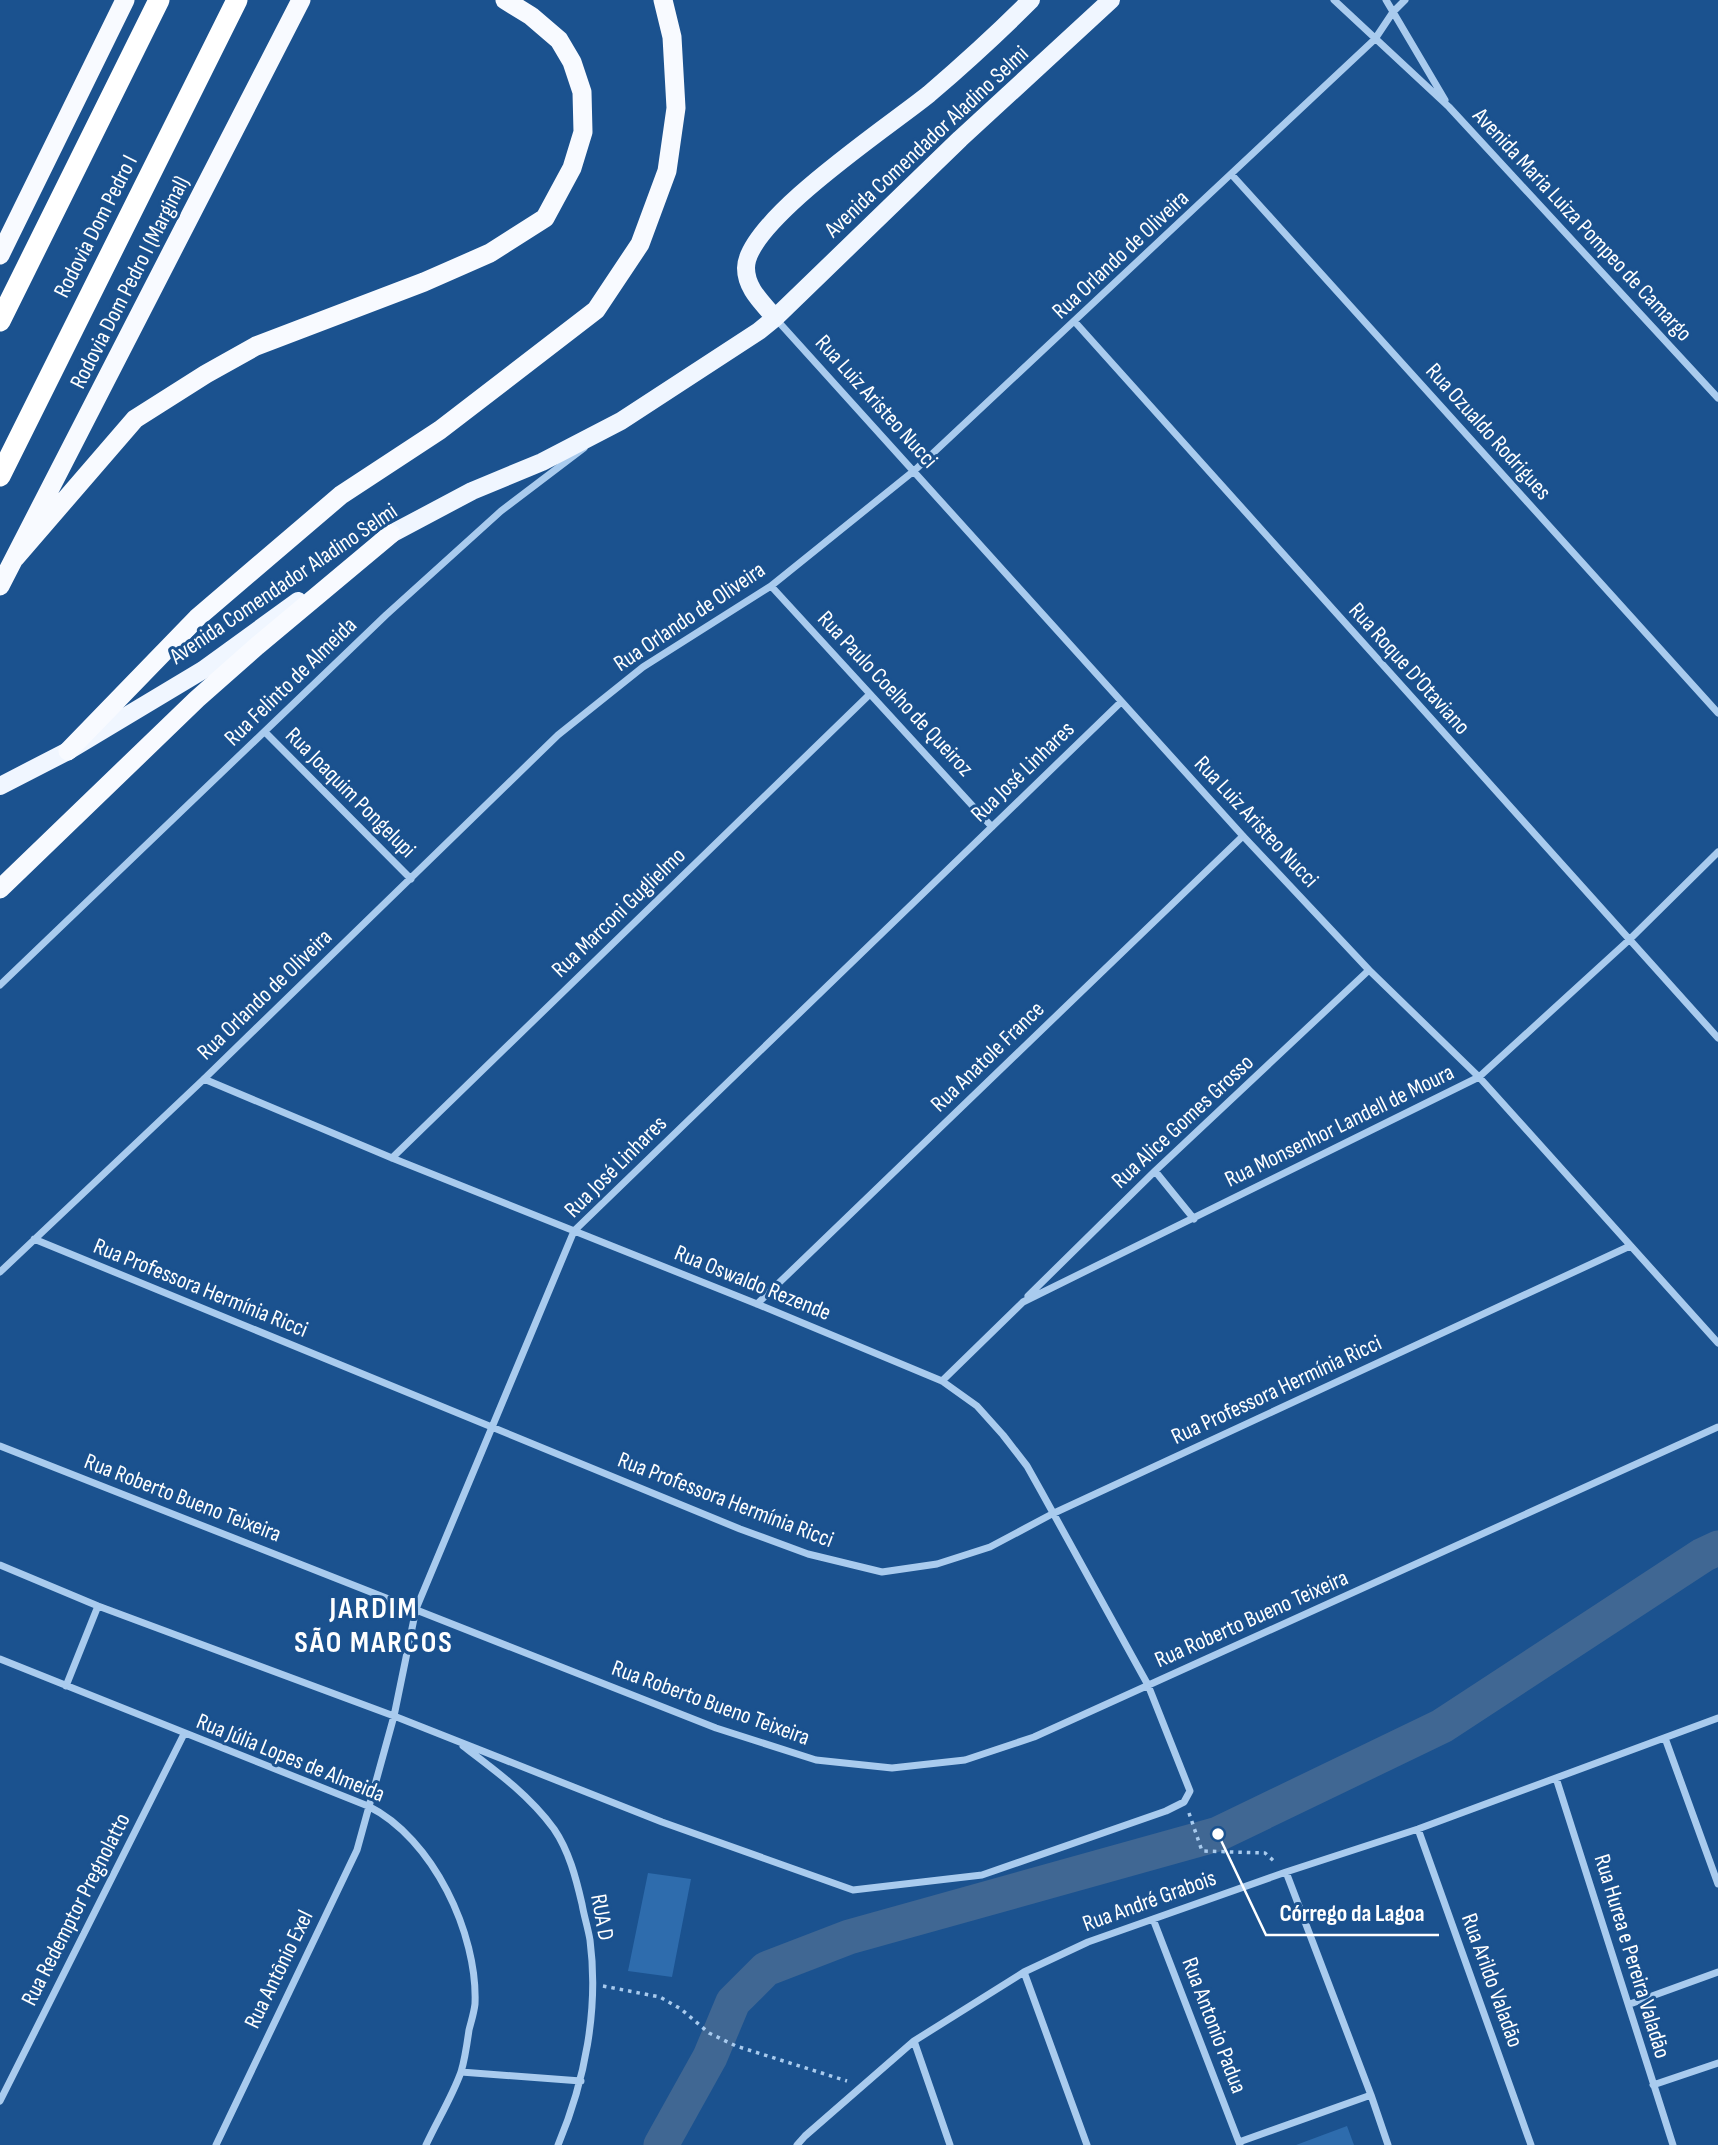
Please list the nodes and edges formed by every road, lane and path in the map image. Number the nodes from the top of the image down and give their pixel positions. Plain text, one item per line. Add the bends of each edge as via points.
1 (125, 0) edge
2 (159, 0) edge
3 (237, 0) edge
4 (301, 0) edge
5 (505, 0) edge
6 (663, 0) edge
7 (1031, 0) edge
8 (1111, 0) edge
9 (1334, 0) edge
10 (1386, 0) edge
11 (1405, 0) edge
12 (1393, 12) junction
13 (1375, 39) junction
14 (1449, 107) junction
15 (1231, 175) junction
16 (22, 212) junction
17 (0, 233) edge
18 (0, 254) edge
19 (775, 318) junction
20 (0, 320) edge
21 (1075, 322) junction
22 (1718, 398) edge
23 (621, 421) junction
24 (915, 470) junction
25 (0, 476) edge
26 (391, 534) junction
27 (15, 558) junction
28 (0, 586) edge
29 (771, 586) junction
30 (870, 694) junction
31 (1121, 702) junction
32 (1718, 713) edge
33 (265, 732) junction
34 (68, 751) junction
35 (0, 786) edge
36 (992, 827) junction
37 (1243, 836) junction
38 (1718, 852) edge
39 (411, 879) junction
40 (0, 889) edge
41 (1629, 940) junction
42 (1369, 970) junction
43 (0, 985) edge
44 (1718, 1038) edge
45 (1479, 1077) junction
46 (204, 1079) junction
47 (392, 1158) junction
48 (1155, 1171) junction
49 (1194, 1219) junction
50 (574, 1231) junction
51 (34, 1239) junction
52 (1630, 1246) junction
53 (0, 1272) edge
54 (1023, 1302) junction
55 (757, 1304) junction
56 (1718, 1343) edge
57 (942, 1381) junction
58 (491, 1427) junction
59 (1718, 1427) edge
60 (0, 1446) edge
61 (1052, 1514) junction
62 (0, 1565) edge
63 (98, 1606) junction
64 (416, 1609) junction
65 (0, 1659) edge
66 (1148, 1685) junction
67 (66, 1686) junction
68 (394, 1716) junction
69 (1718, 1718) edge
70 (184, 1734) junction
71 (1665, 1738) junction
72 (456, 1740) junction
73 (1556, 1777) junction
74 (368, 1806) junction
75 (1191, 1819) dead end
76 (1418, 1829) junction
77 (1286, 1872) junction
78 (1718, 1884) edge
79 (1153, 1919) junction
80 (1024, 1972) junction
81 (1718, 1972) edge
82 (591, 1983) junction
83 (1630, 2004) junction
84 (914, 2041) junction
85 (1718, 2063) edge
86 (461, 2072) junction
87 (581, 2081) junction
88 (863, 2085) junction
89 (1653, 2085) junction
90 (1371, 2095) junction
91 (0, 2101) edge
92 (805, 2136) junction
93 (1239, 2143) edge
94 (216, 2145) edge
95 (426, 2145) edge
96 (558, 2145) edge
97 (797, 2145) edge
98 (808, 2145) edge
99 (950, 2145) edge
100 (1087, 2145) edge
101 (1388, 2145) edge
102 (1531, 2145) edge
103 (1673, 2145) edge

1 - 16 highway
2 - 20 highway, Rodovia Dom Pedro I
3 - 25 highway, Rodovia Dom Pedro I
4 - 27 highway, Rodovia Dom Pedro I (Marginal)
5 - 27 highway via 559,40 582,92 583,132 572,168 545,218 479,258 256,346 135,419
6 - 34 highway via 672,37 676,107 667,171 640,244 596,310 440,430 341,495 197,618
7 - 19 main road, Avenida Comendador Aladino Selmi via 977,54 818,180 765,230 746,267 749,285
8 - 19 main road, Avenida Comendador Aladino Selmi
9 - 13 street, Avenida Maria Luiza Pompeo de Camargo
10 - 12 street, Avenida Maria Luiza Pompeo de Camargo
11 - 12 street, Rua Orlando de Oliveira
12 - 13 street, Rua Orlando de Oliveira
12 - 14 street, Avenida Maria Luiza Pompeo de Camargo
13 - 14 street, Avenida Maria Luiza Pompeo de Camargo
13 - 15 street, Rua Orlando de Oliveira
14 - 22 street, Avenida Maria Luiza Pompeo de Camargo
15 - 21 street, Rua Orlando de Oliveira
15 - 32 street, Rua Ozualdo Rodrigues
16 - 17 highway
16 - 18 highway
19 - 23 main road, Avenida Comendador Aladino Selmi
19 - 24 street, Rua Luiz Aristeo Nucci
21 - 24 street, Rua Orlando de Oliveira
21 - 41 street, Rua Roque D'Otaviano
23 - 26 main road, Avenida Comendador Aladino Selmi
23 - 33 street, Rua Felinto de Almeida via 501,511
24 - 29 street, Rua Orlando de Oliveira
24 - 31 street, Rua Luiz Aristeo Nucci
26 - 34 main road, Avenida Comendador Aladino Selmi via 203,670
26 - 40 highway via 197,699
27 - 28 highway, Rodovia Dom Pedro I (Marginal)
29 - 30 street, Rua Paulo Coelho de Queiroz
29 - 39 street, Rua Orlando de Oliveira via 643,667 558,735
30 - 36 street, Rua Paulo Coelho de Queiroz
30 - 47 street, Rua Marconi Guglielmo
31 - 36 street, Rua José Linhares
31 - 37 street, Rua Luiz Aristeo Nucci
33 - 39 street, Rua Joaquim Pongelupi
33 - 43 street, Rua Felinto de Almeida
34 - 35 main road, Avenida Comendador Aladino Selmi
36 - 50 street, Rua José Linhares
37 - 42 street, Rua Luiz Aristeo Nucci
37 - 55 street, Rua Anatole France
38 - 41 street, Rua Monsenhor Landell de Moura
39 - 46 street, Rua Orlando de Oliveira
41 - 44 street, Rua Roque D'Otaviano
41 - 45 street, Rua Monsenhor Landell de Moura
42 - 45 street, Rua Luiz Aristeo Nucci
42 - 48 street, Rua Alice Gomes Grosso
45 - 49 street, Rua Monsenhor Landell de Moura
45 - 52 street, Rua Luiz Aristeo Nucci
46 - 47 street, Rua Oswaldo Rezende
46 - 51 street, Rua Orlando de Oliveira
47 - 50 street, Rua Oswaldo Rezende
48 - 49 street
48 - 54 street, Rua Alice Gomes Grosso
49 - 54 street, Rua Monsenhor Landell de Moura
50 - 55 street, Rua Oswaldo Rezende
50 - 58 street, Rua José Linhares
51 - 53 street, Rua Orlando de Oliveira
51 - 58 street, Rua Professora Hermínia Ricci
52 - 56 street, Rua Luiz Aristeo Nucci
52 - 61 street, Rua Professora Hermínia Ricci
54 - 57 street, Rua Monsenhor Landell de Moura
55 - 57 street, Rua Oswaldo Rezende
57 - 61 street, Rua Oswaldo Rezende via 977,1406 1003,1435 1027,1466
58 - 61 street, Rua Professora Hermínia Ricci via 751,1533 808,1554 882,1572 937,1564 990,1547
58 - 64 street, Rua José Linhares
59 - 66 street, Rua Roberto Bueno Teixeira
60 - 64 street, Rua Roberto Bueno Teixeira
61 - 66 street, Rua Oswaldo Rezende
62 - 63 street
63 - 67 street
63 - 68 street
64 - 66 street, Rua Roberto Bueno Teixeira via 716,1728 816,1760 866,1766 892,1768 965,1760 1034,1737
64 - 68 street, Rua José Linhares
65 - 67 street, Rua Júlia Lopes de Almeida
66 - 72 street, Rua Oswaldo Rezende via 1190,1791 1184,1802 982,1875 853,1890 662,1822
67 - 70 street, Rua Júlia Lopes de Almeida
68 - 72 street
68 - 74 street, Rua José Linhares
69 - 71 street, Rua André Grabois
70 - 74 street, Rua Júlia Lopes de Almeida
70 - 91 street, Rua Redemptor Pregnolatto
71 - 73 street, Rua André Grabois
71 - 78 street
72 - 82 street, RUA D via 534,1804 555,1830 577,1882 590,1941
73 - 76 street, Rua André Grabois
73 - 83 street, Rua Hurea e Pereira Valadão
74 - 86 street, Rua Júlia Lopes de Almeida via 382,1813 424,1853 460,1917 470,1953 475,2005
74 - 94 street, Rua Antônio Exel via 357,1850
75 - 77 path via 1202,1851 1265,1853
76 - 77 street, Rua André Grabois
76 - 102 street, Rua Arildo Valadão
77 - 79 street, Rua André Grabois
77 - 90 street
79 - 80 street, Rua André Grabois
79 - 93 street, Rua Antonio Padua
80 - 84 street, Rua André Grabois
80 - 100 street
81 - 83 street
82 - 87 street, RUA D via 589,2038
82 - 88 path via 660,1997 709,2033 736,2046
83 - 89 street, Rua Hurea e Pereira Valadão
84 - 88 street, Rua André Grabois
84 - 99 street
85 - 89 street
86 - 87 street
86 - 95 street, Rua Júlia Lopes de Almeida
87 - 96 street, RUA D
88 - 92 street, Rua André Grabois
89 - 103 street, Rua Hurea e Pereira Valadão
90 - 93 street
90 - 101 street
92 - 97 street, Rua André Grabois
92 - 98 street

